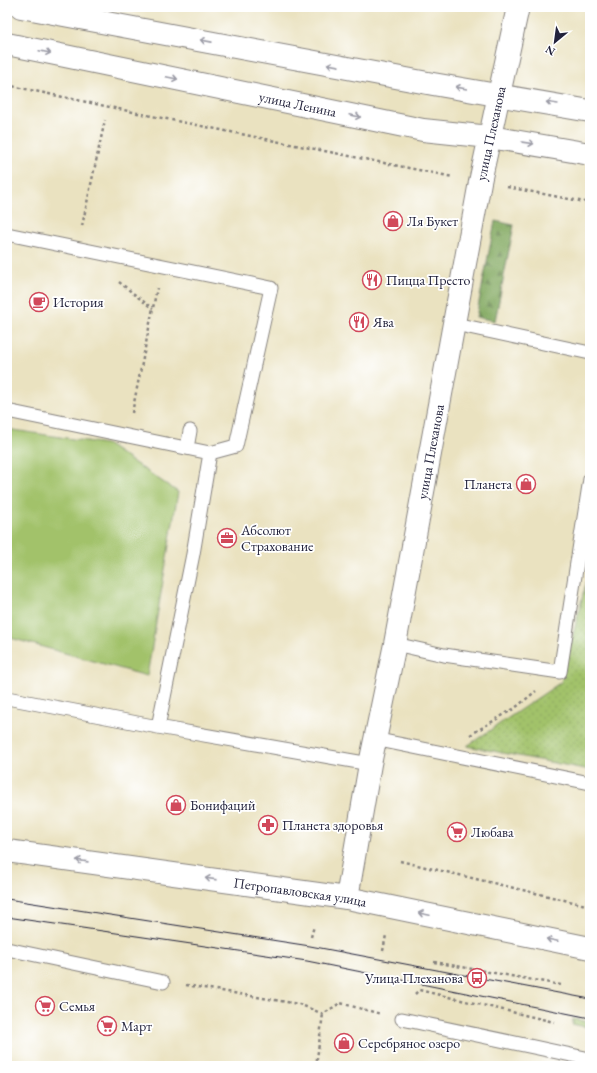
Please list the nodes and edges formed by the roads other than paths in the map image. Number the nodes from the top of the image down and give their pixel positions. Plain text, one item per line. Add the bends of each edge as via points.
1 (21, 7) edge
2 (518, 7) edge
3 (7, 44) edge
4 (500, 95) junction
5 (590, 111) edge
6 (490, 137) junction
7 (590, 154) edge
8 (7, 234) edge
9 (455, 324) junction
10 (590, 353) edge
11 (7, 411) edge
12 (190, 431) dead end
13 (186, 448) junction
14 (210, 453) junction
15 (590, 480) edge
16 (395, 644) junction
17 (7, 698) edge
18 (158, 727) junction
19 (374, 739) junction
20 (370, 764) junction
21 (590, 783) edge
22 (7, 851) edge
23 (347, 898) junction
24 (590, 948) edge
25 (7, 949) edge
26 (163, 982) road end
27 (402, 1019) road end
28 (590, 1059) edge

4 -> 1 main road
2 - 4 main road, улица Плеханова
3 -> 6 main road, улица Ленина via 423,130
5 -> 4 main road
4 - 6 main road, улица Плеханова
6 -> 7 main road, улица Ленина
6 - 9 main road, улица Плеханова
8 - 14 lane via 271,288 236,446
9 - 10 lane
9 - 16 main road, улица Плеханова
11 - 13 lane
12 - 13 lane
13 - 14 lane
14 - 18 lane via 193,554
15 - 16 lane via 560,672 444,655
16 - 19 main road, улица Плеханова
17 - 18 lane
18 - 20 lane
19 - 20 main road, улица Плеханова
19 - 21 lane
20 - 23 main road, улица Плеханова
23 -> 22 main road, Петропавловская улица
24 -> 23 main road, Петропавловская улица
25 - 26 lane
27 - 28 lane

